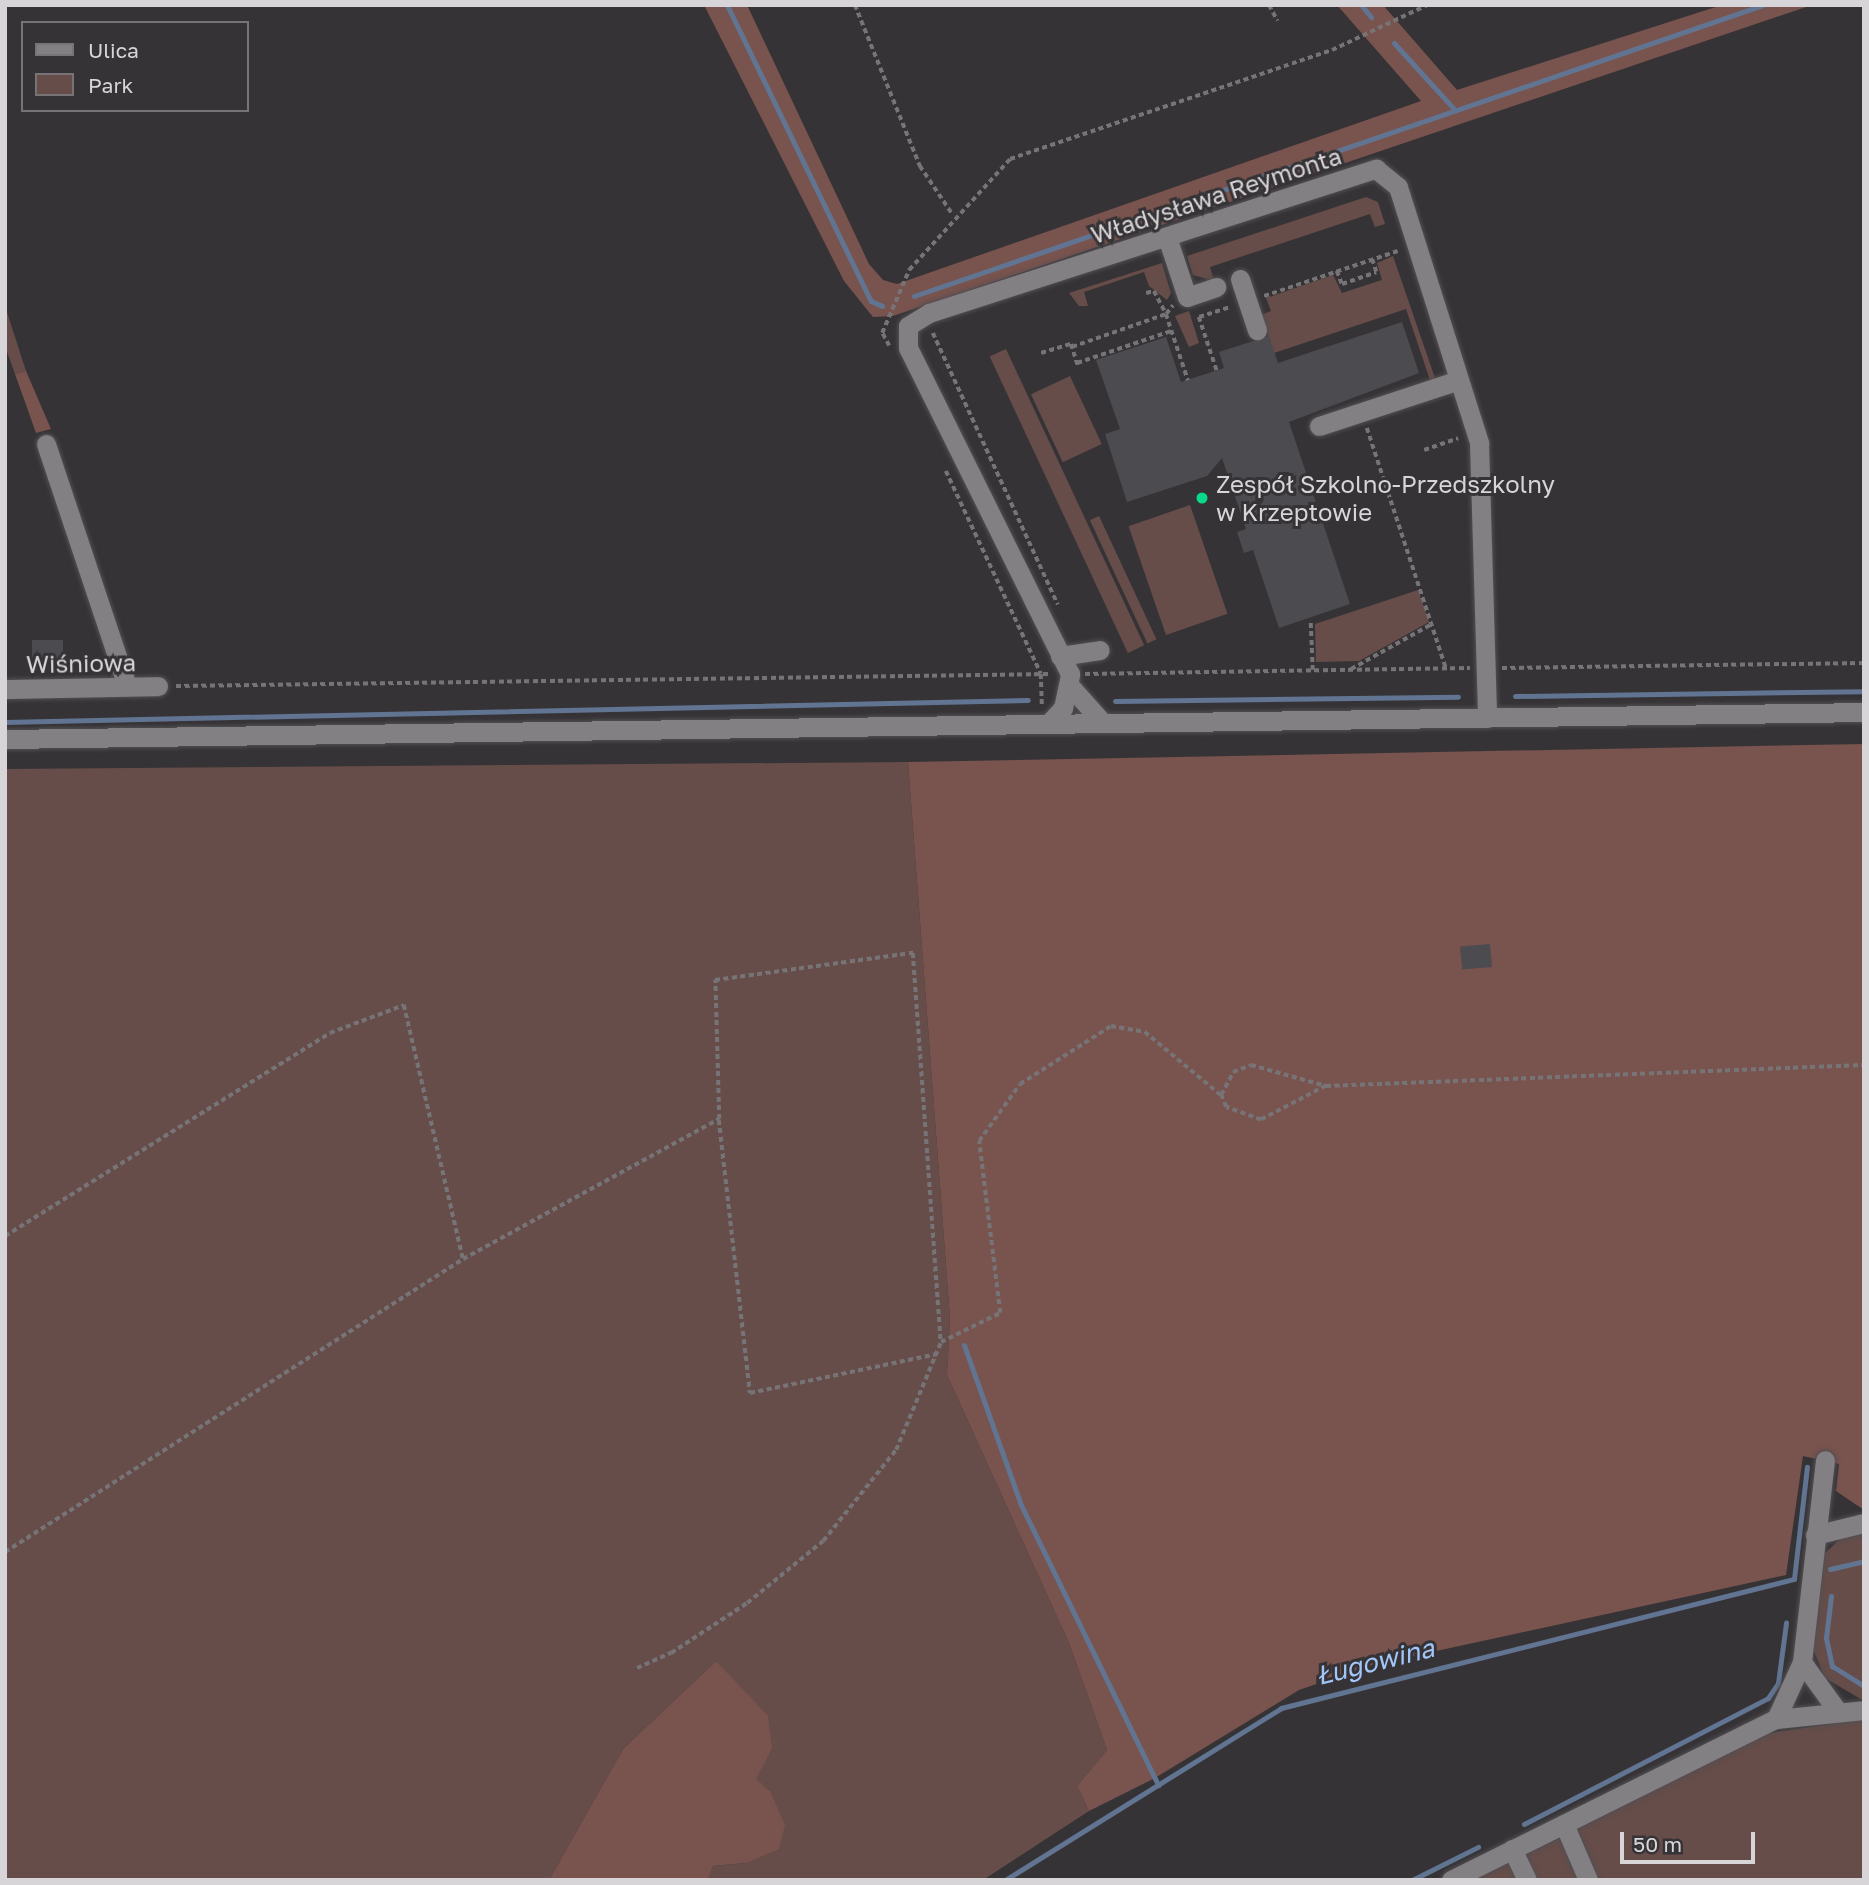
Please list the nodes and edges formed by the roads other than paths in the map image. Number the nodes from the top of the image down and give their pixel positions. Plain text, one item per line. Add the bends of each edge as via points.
1 (1167, 237) junction
2 (1240, 279) dead end
3 (1216, 287) dead end
4 (1257, 330) dead end
5 (1459, 380) junction
6 (1319, 426) dead end
7 (46, 444) dead end
8 (1100, 650) dead end
9 (1066, 667) junction
10 (158, 686) road end
11 (127, 687) junction
12 (5, 689) edge
13 (1864, 712) edge
14 (1487, 718) junction
15 (1103, 723) junction
16 (1048, 724) junction
17 (5, 739) edge
18 (1825, 1460) dead end
19 (1864, 1523) edge
20 (1815, 1535) junction
21 (1802, 1662) junction
22 (1836, 1709) junction
23 (1864, 1710) edge
24 (1776, 1719) junction
25 (1564, 1824) junction
26 (1513, 1849) junction
27 (1451, 1880) edge
28 (1527, 1880) edge
29 (1588, 1880) edge

1 - 3 street via 1189,296
1 - 5 street, Władysława Reymonta via 1384,170 1398,187
1 - 9 street, Władysława Reymonta via 929,313 905,331 908,348
2 - 4 street
5 - 6 street
5 - 14 street, Władysława Reymonta via 1483,464
7 - 11 street
8 - 9 street
9 - 15 street, Władysława Reymonta
9 - 16 street
10 - 11 street, Wiśniowa
11 - 12 street, Wiśniowa
13 - 14 street
14 - 15 street
15 - 16 street
16 - 17 street
18 - 20 street
19 - 20 street
20 - 21 street
21 - 22 street
21 - 24 street
22 - 23 street
22 - 24 street
24 - 25 street
25 - 26 street
25 - 29 street
26 - 27 street
26 - 28 street

